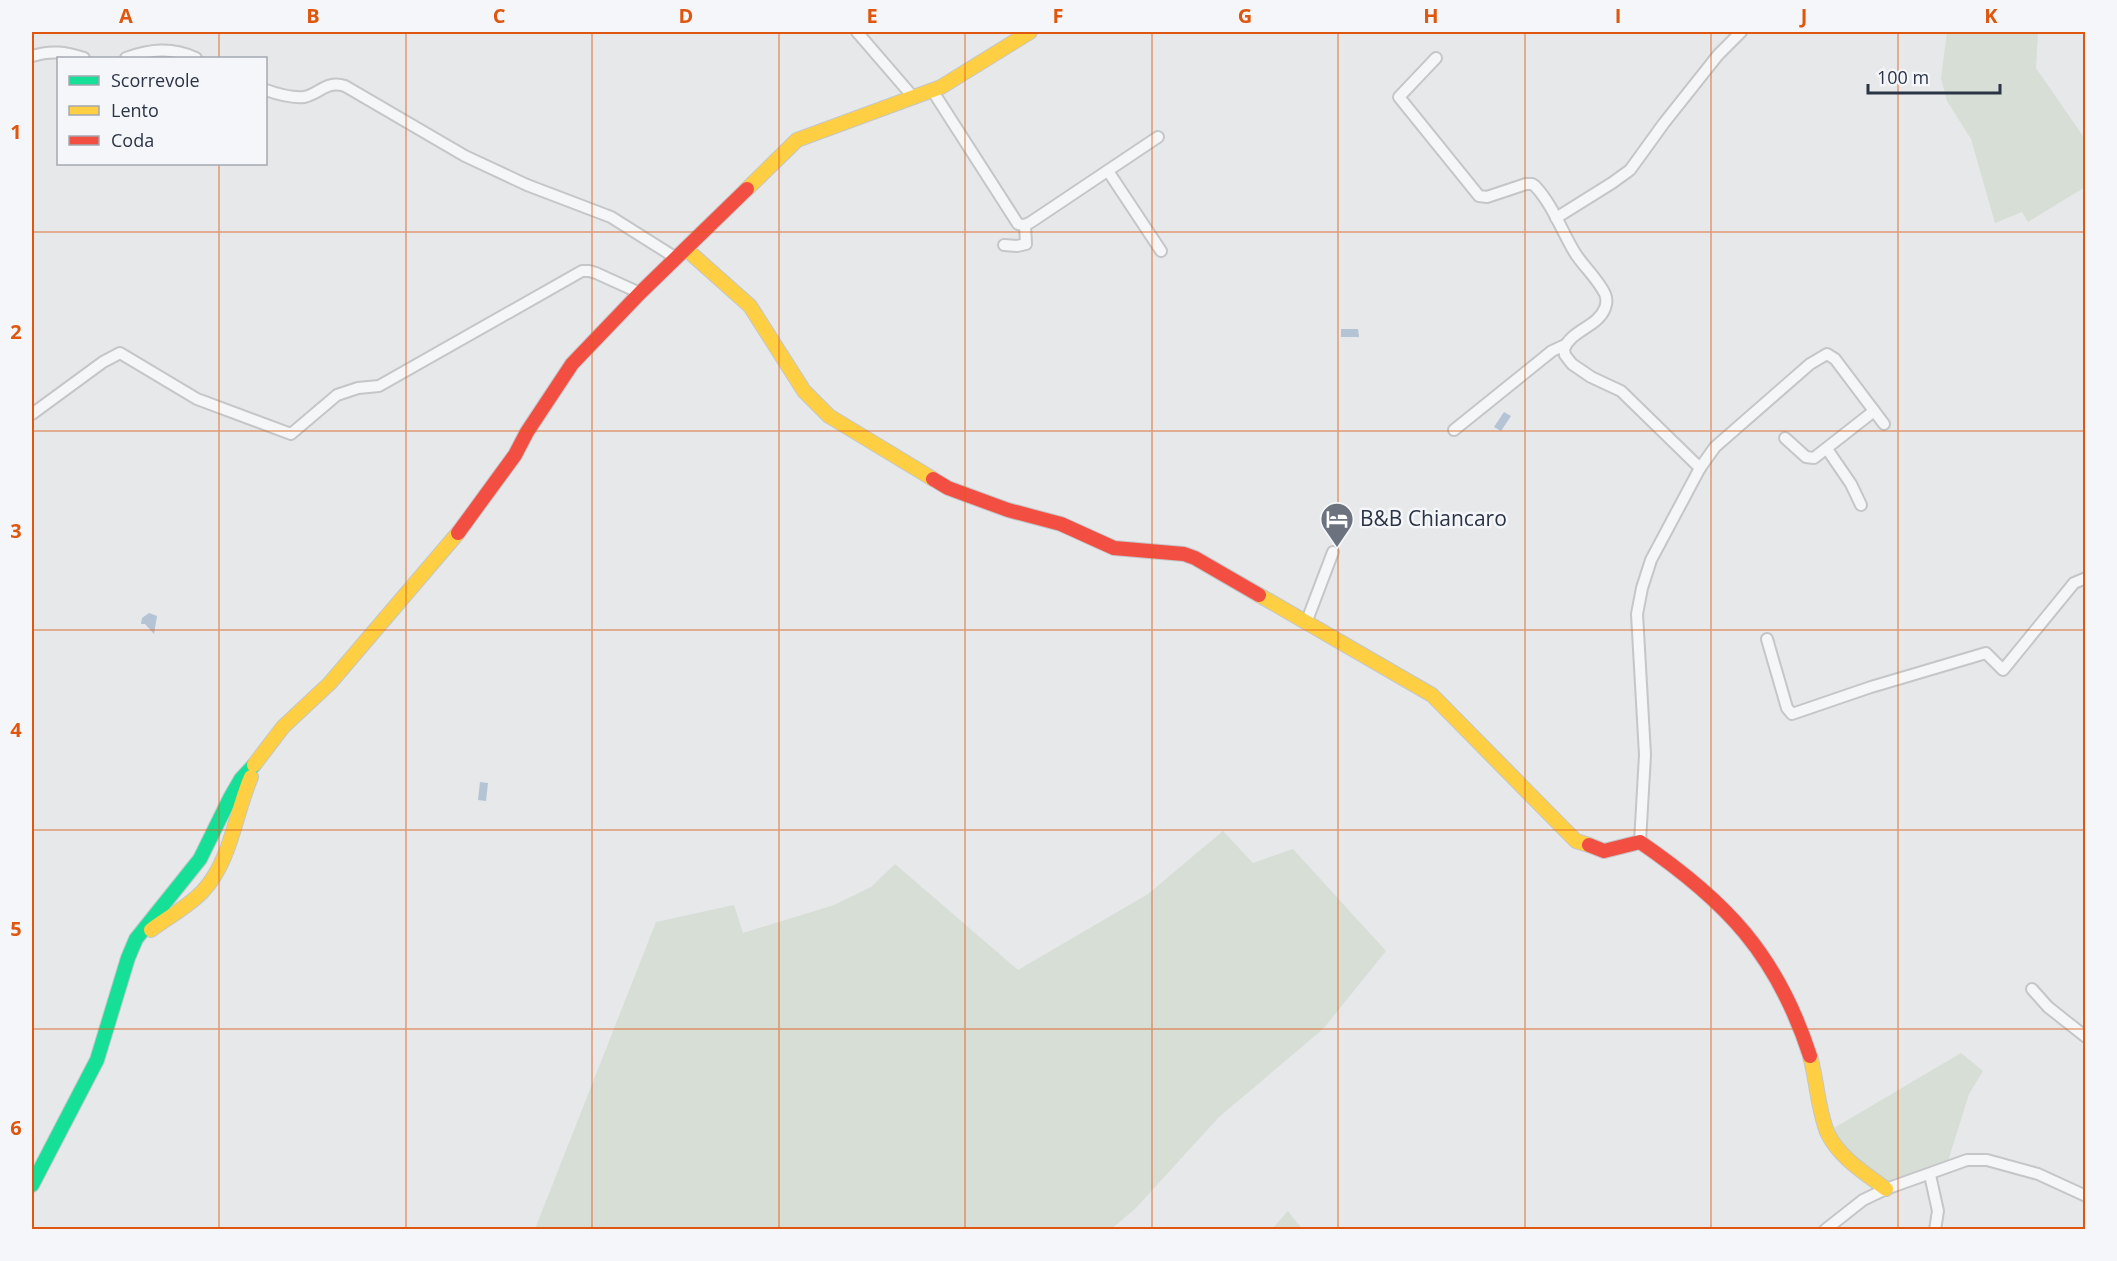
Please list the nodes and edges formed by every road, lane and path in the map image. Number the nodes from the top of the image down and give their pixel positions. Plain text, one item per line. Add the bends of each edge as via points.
1 (857, 32) edge
2 (1030, 32) edge
3 (1742, 32) edge
4 (32, 56) edge
5 (80, 57) edge
6 (129, 57) edge
7 (194, 57) edge
8 (1436, 58) dead end
9 (267, 90) edge
10 (932, 90) junction
11 (914, 98) junction
12 (1158, 137) dead end
13 (1108, 171) junction
14 (1556, 218) junction
15 (1025, 225) junction
16 (1004, 245) dead end
17 (1161, 251) dead end
18 (681, 254) junction
19 (640, 293) junction
20 (1565, 345) junction
21 (1874, 411) junction
22 (32, 414) edge
23 (1884, 424) dead end
24 (1454, 430) dead end
25 (1785, 438) dead end
26 (1827, 449) junction
27 (1700, 468) junction
28 (1861, 505) dead end
29 (1333, 552) dead end
30 (2085, 578) edge
31 (1306, 622) junction
32 (1767, 639) dead end
33 (264, 754) junction
34 (1640, 842) junction
35 (132, 948) junction
36 (2032, 989) dead end
37 (2085, 1037) edge
38 (1930, 1174) junction
39 (32, 1185) edge
40 (1886, 1189) junction
41 (2085, 1197) edge
42 (1825, 1230) edge
43 (1935, 1230) edge

1 - 11 street
2 - 10 street
3 - 14 street via 1718,55 1630,170
4 - 5 street via 61,52
6 - 7 street via 151,50 182,52
8 - 14 street via 1399,97 1479,195 1532,184
9 - 18 street via 304,97 332,85 345,86 485,167 611,217
10 - 11 street
10 - 15 street via 1018,224
11 - 18 street via 797,140
12 - 13 street
13 - 15 street
13 - 17 street
14 - 20 street via 1607,299 1600,317
15 - 16 street via 1026,244
18 - 19 street
18 - 31 street via 750,306 804,391 818,406 910,466 948,488 1061,524 1106,545 1195,558
19 - 22 street via 596,273 582,272 379,386 337,395 291,434 197,399 120,353
19 - 33 street via 561,378 515,455 470,519 338,675 283,728
20 - 24 street via 1552,351
20 - 27 street via 1568,360 1621,391
21 - 23 street
21 - 26 street
21 - 27 street via 1827,354 1810,364 1715,447
25 - 26 street via 1806,457 1814,458
26 - 28 street
27 - 34 street via 1651,560 1637,614 1645,755
29 - 31 street
30 - 32 street via 2074,583 2003,670 1986,653 1792,714
31 - 34 street via 1432,695 1576,841 1604,851
33 - 35 street via 241,779 200,859
33 - 35 street via 241,799 227,849 214,876 197,897 155,926
34 - 40 street via 1676,866 1751,939 1785,993 1816,1078 1830,1138
35 - 39 street via 97,1060
36 - 37 street
38 - 40 street
38 - 41 street via 1967,1161 1987,1160 2038,1174
38 - 43 street via 1938,1211
40 - 42 street via 1863,1200

